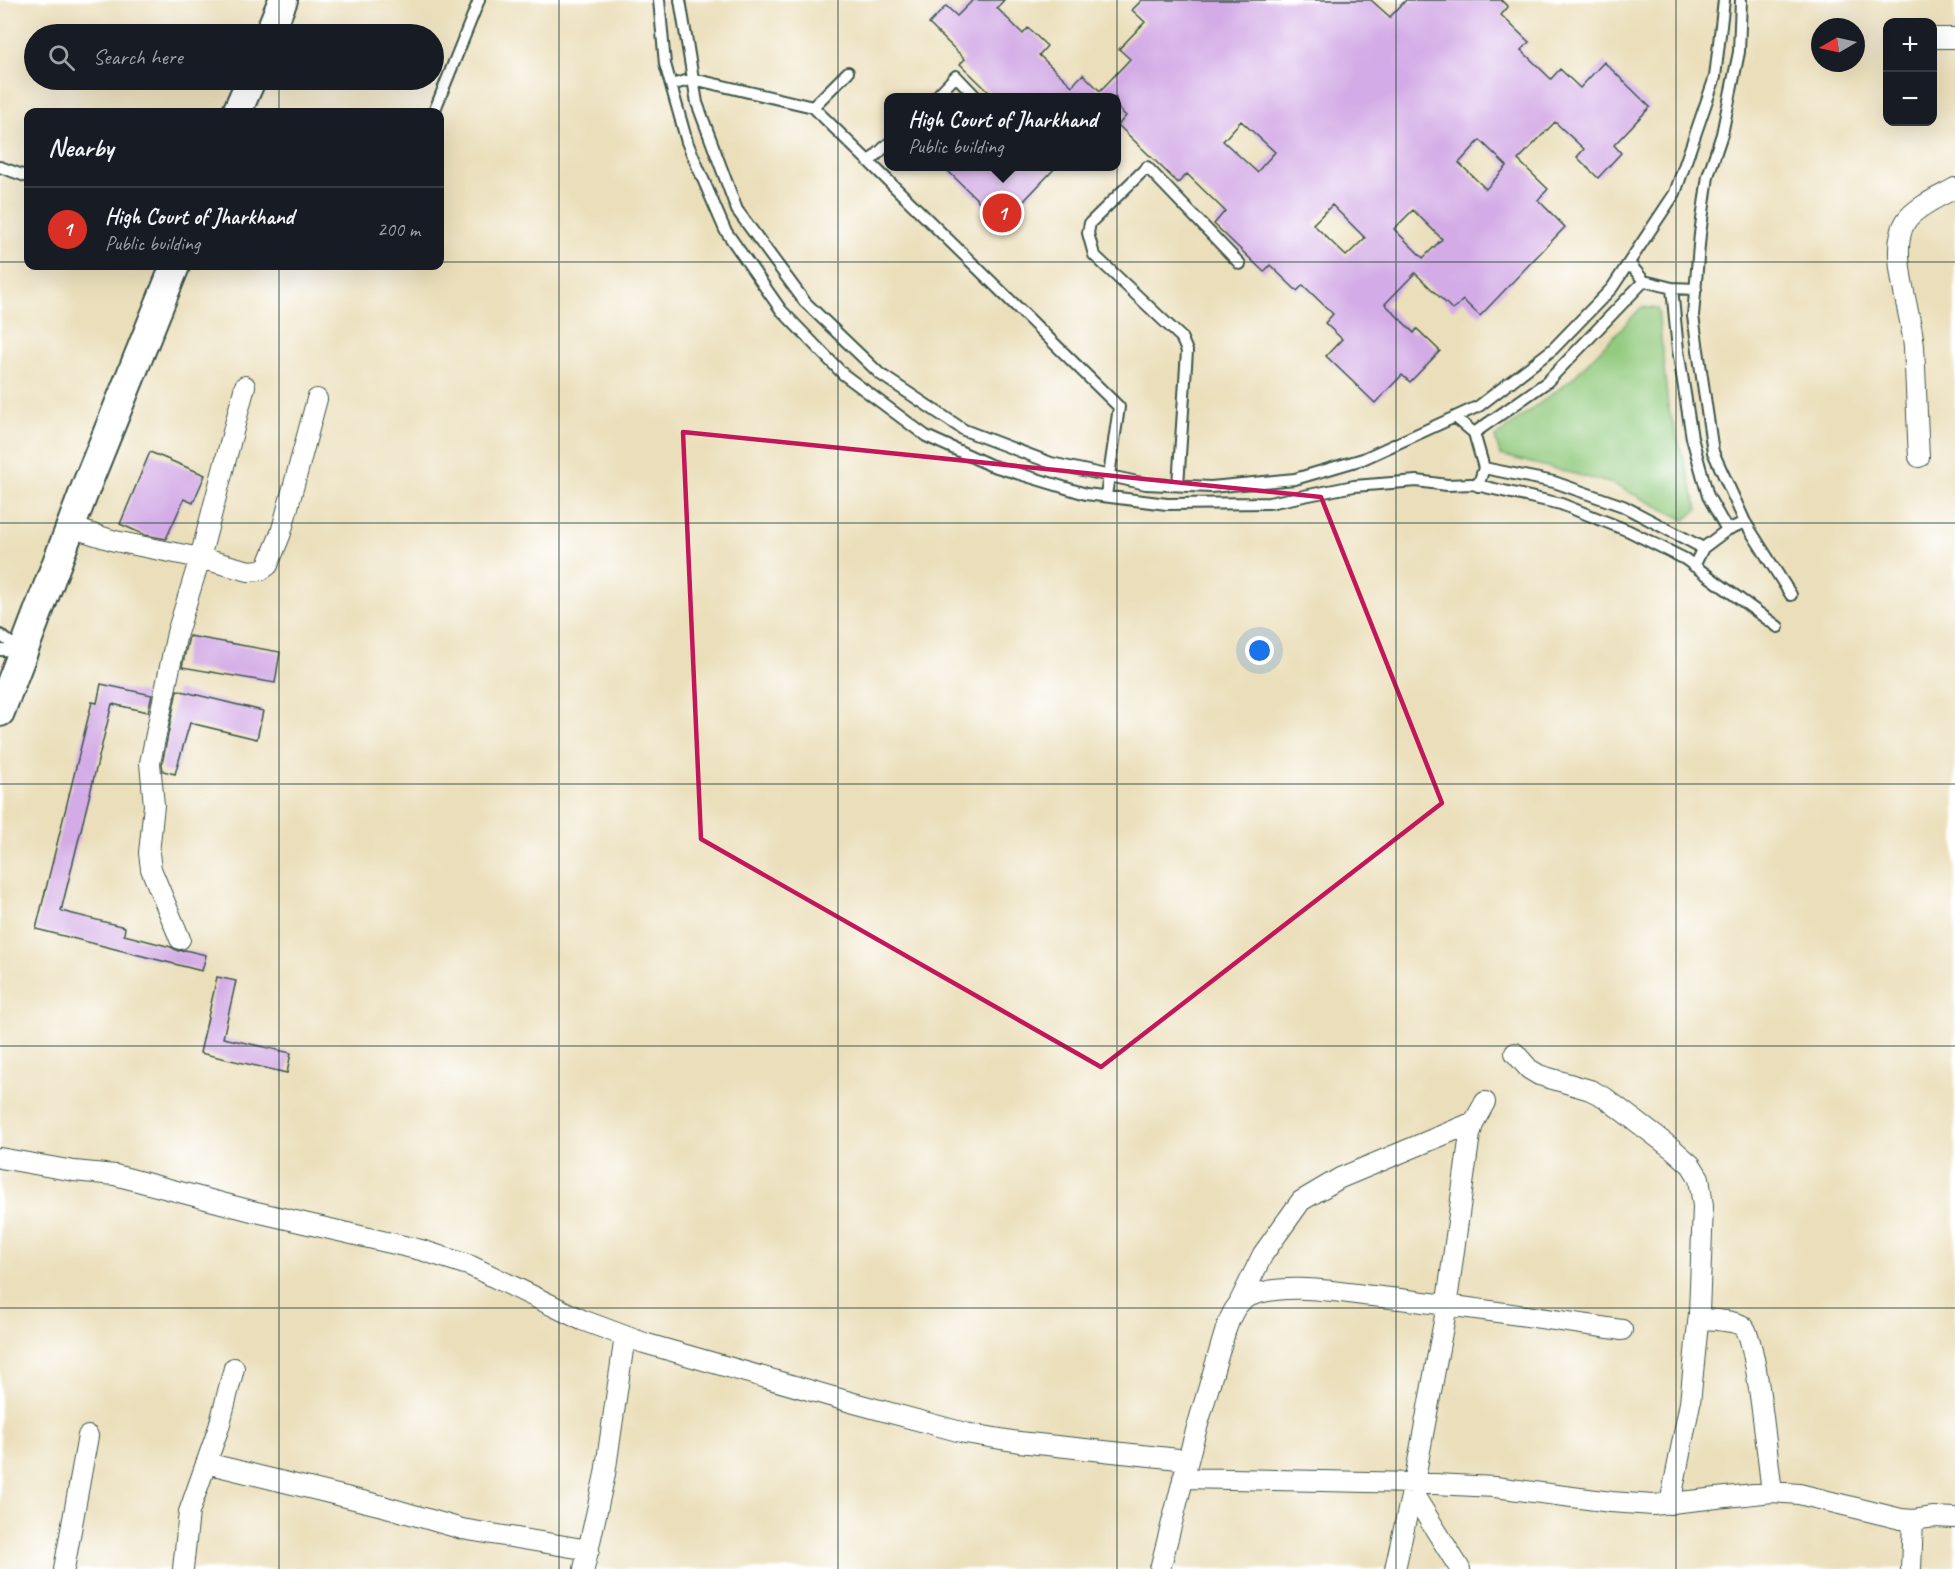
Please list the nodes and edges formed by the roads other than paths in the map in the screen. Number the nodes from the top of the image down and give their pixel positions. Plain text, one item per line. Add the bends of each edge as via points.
1 (283, 0) edge
2 (479, 0) edge
3 (659, 0) edge
4 (680, 0) edge
5 (1724, 0) edge
6 (1741, 0) edge
7 (273, 24) edge
8 (1937, 38) edge
9 (1955, 38) edge
10 (848, 72) dead end
11 (693, 79) junction
12 (671, 85) junction
13 (444, 87) edge
14 (247, 90) edge
15 (443, 90) edge
16 (940, 93) edge
17 (972, 93) edge
18 (813, 107) junction
19 (239, 108) edge
20 (436, 108) edge
21 (884, 148) edge
22 (869, 162) junction
23 (0, 167) edge
24 (24, 176) edge
25 (1955, 188) edge
26 (1629, 263) junction
27 (1240, 264) dead end
28 (173, 270) edge
29 (1644, 281) junction
30 (1672, 288) junction
31 (1696, 289) junction
32 (245, 386) dead end
33 (317, 399) dead end
34 (1455, 417) junction
35 (1474, 433) junction
36 (1919, 456) dead end
37 (1484, 468) junction
38 (1109, 476) junction
39 (1178, 485) junction
40 (1478, 486) junction
41 (1106, 496) junction
42 (1745, 522) junction
43 (70, 527) junction
44 (1727, 530) junction
45 (1703, 548) junction
46 (200, 558) junction
47 (1694, 566) junction
48 (1791, 595) dead end
49 (1778, 627) dead end
50 (7, 645) edge
51 (0, 712) edge
52 (180, 939) dead end
53 (1515, 1053) dead end
54 (1485, 1102) dead end
55 (1474, 1122) junction
56 (0, 1158) edge
57 (1240, 1301) junction
58 (1447, 1305) junction
59 (1699, 1318) junction
60 (1622, 1330) dead end
61 (625, 1336) junction
62 (234, 1368) dead end
63 (88, 1436) dead end
64 (206, 1463) junction
65 (1186, 1469) junction
66 (1413, 1487) junction
67 (1772, 1492) junction
68 (1670, 1504) junction
69 (1955, 1518) edge
70 (1913, 1520) junction
71 (586, 1559) edge
72 (64, 1569) edge
73 (183, 1569) edge
74 (1160, 1569) edge
75 (1395, 1569) edge
76 (1460, 1569) edge
77 (1911, 1569) edge

1 - 7 main road
2 - 13 lane
3 - 12 lane via 664,64
4 - 11 lane
5 - 26 lane via 1715,77 1675,193
6 - 31 lane via 1739,52 1722,134 1708,176
8 - 9 street
10 - 18 lane
11 - 12 lane
11 - 18 lane
11 - 38 lane via 697,103 737,210 805,302 880,374 964,429 1051,463
12 - 41 lane via 687,142 725,230 782,310 843,375 926,436 990,465 1086,494
14 - 19 main road
15 - 20 lane
16 - 17 lane via 956,76
18 - 22 lane
21 - 22 lane
22 - 38 lane via 1119,407
23 - 24 lane
25 - 36 street via 1912,213 1899,241 1914,344
26 - 29 lane
26 - 34 lane via 1612,288 1553,349 1479,406
27 - 39 lane via 1147,167 1090,223 1088,232 1094,255 1181,337 1187,351
28 - 43 main road
29 - 30 lane
29 - 35 lane via 1547,382
30 - 31 lane
30 - 44 lane via 1692,438 1708,496
31 - 42 lane via 1693,316 1713,452
32 - 46 street
33 - 46 street via 281,533 268,565 249,571
34 - 35 lane
34 - 39 lane via 1363,459 1295,479 1211,487
35 - 37 lane
37 - 40 lane
37 - 45 lane via 1554,482 1623,506
38 - 39 lane via 1146,484
38 - 41 lane
40 - 41 lane via 1417,482 1354,486 1269,503 1167,504
40 - 47 lane via 1561,504 1629,531
42 - 44 lane
42 - 48 lane
43 - 46 street via 115,541
43 - 50 main road
44 - 45 lane
45 - 47 lane
46 - 52 street via 177,633 150,763 154,805 151,869
47 - 49 lane
50 - 51 main road
53 - 59 street via 1539,1075 1604,1096 1691,1165 1699,1178 1703,1206
54 - 55 street
55 - 57 street via 1340,1178 1301,1201 1263,1254
55 - 58 street
56 - 61 street via 74,1172 115,1175 421,1250 471,1266 582,1320
57 - 58 street via 1269,1290 1286,1289
57 - 65 street via 1225,1332
58 - 60 street
58 - 66 street
59 - 67 street via 1735,1322 1747,1332
59 - 68 street via 1690,1403
61 - 65 street via 965,1433
61 - 71 street via 605,1474
62 - 64 street
63 - 72 street
64 - 71 street
64 - 73 street via 189,1512
65 - 66 street
65 - 74 street
66 - 68 street via 1495,1487 1611,1502
66 - 75 street
66 - 76 street
67 - 68 street
67 - 70 street via 1799,1494
69 - 70 street
70 - 77 street

